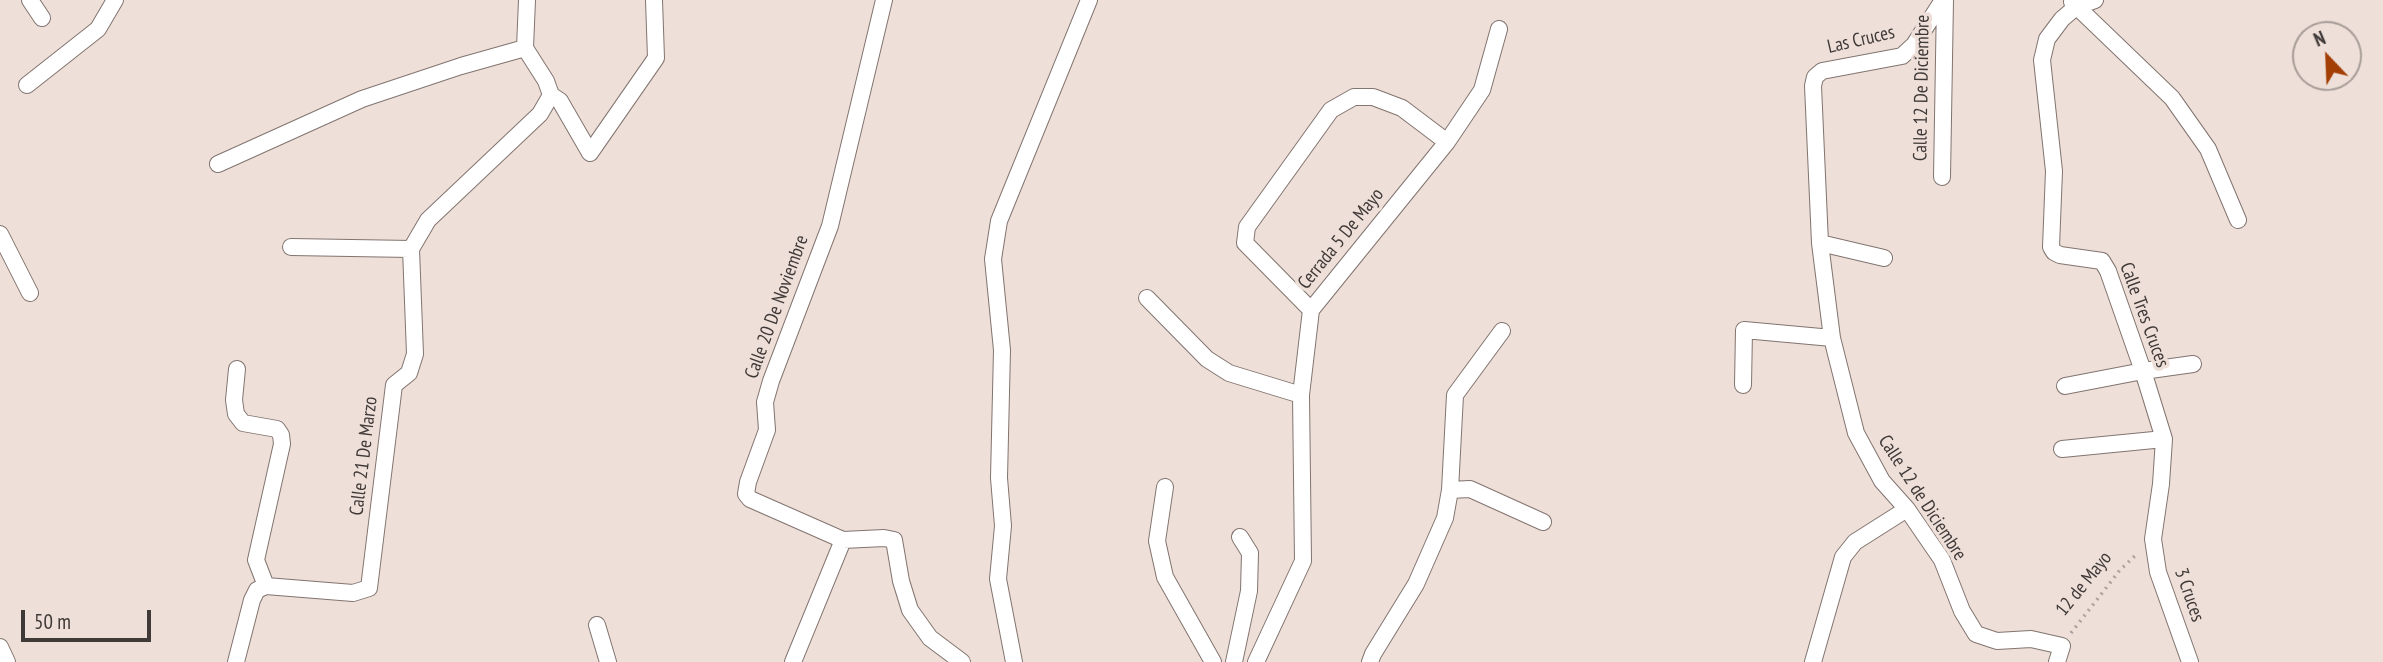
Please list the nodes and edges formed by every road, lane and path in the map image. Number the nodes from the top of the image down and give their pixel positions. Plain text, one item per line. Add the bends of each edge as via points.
1 (30, 0) edge
2 (116, 0) edge
3 (527, 0) edge
4 (654, 0) edge
5 (884, 0) edge
6 (1089, 0) edge
7 (1944, 0) edge
8 (2095, 0) edge
9 (2074, 4) edge
10 (42, 19) dead end
11 (1499, 29) dead end
12 (525, 48) junction
13 (27, 85) dead end
14 (1813, 86) joint
15 (551, 94) junction
16 (1447, 142) junction
17 (218, 164) dead end
18 (1942, 177) dead end
19 (2238, 220) dead end
20 (0, 234) edge
21 (1820, 243) junction
22 (290, 247) dead end
23 (411, 249) junction
24 (1884, 258) dead end
25 (30, 293) dead end
26 (1147, 298) dead end
27 (1311, 310) junction
28 (1503, 331) dead end
29 (1832, 338) junction
30 (2193, 364) dead end
31 (237, 369) dead end
32 (2143, 371) junction
33 (1743, 385) dead end
34 (2065, 386) dead end
35 (1301, 395) junction
36 (2164, 439) junction
37 (2062, 449) dead end
38 (1165, 486) dead end
39 (1450, 490) junction
40 (1907, 509) junction
41 (1543, 522) dead end
42 (1240, 537) dead end
43 (2153, 539) junction
44 (843, 540) junction
45 (266, 586) junction
46 (597, 625) dead end
47 (2062, 646) junction
48 (0, 647) edge
49 (7, 662) edge
50 (236, 662) edge
51 (608, 662) edge
52 (793, 662) edge
53 (962, 662) edge
54 (1014, 662) edge
55 (1213, 662) edge
56 (1234, 662) edge
57 (1256, 662) edge
58 (1370, 662) edge
59 (1813, 662) edge
60 (2057, 662) edge
61 (2190, 662) edge

1 - 10 street
2 - 13 street via 98,29
3 - 12 street
4 - 15 street via 656,58 590,153 560,101
5 - 44 street, Calle 20 De Noviembre via 830,226 771,381 765,402 767,430 746,494
6 - 54 street via 999,221 993,259 1002,349 999,478 1003,526 998,579
7 - 14 street, Las Cruces via 1902,56 1822,71
7 - 18 street, Calle 12 De Diciembre
8 - 9 street, Calle Tres Cruces
9 - 19 street via 2172,98 2207,149
9 - 32 street, Calle Tres Cruces via 2047,39 2042,60 2054,171 2051,247 2060,255 2102,261
11 - 16 street, Cerrada 5 De Mayo via 1482,90
12 - 15 street
12 - 17 street via 362,99
14 - 21 street, Calle 12 de Diciembre
15 - 23 street via 540,114 428,220
16 - 27 street, Cerrada 5 De Mayo
16 - 27 street via 1402,108 1373,97 1354,97 1331,110 1247,227 1245,243
20 - 25 street
21 - 24 street
21 - 29 street, Calle 12 de Diciembre
22 - 23 street
23 - 45 street, Calle 21 De Marzo via 415,354 409,373 394,385 369,587 353,593
26 - 35 street via 1207,359 1229,373
27 - 35 street, Cerrada 5 De Mayo
28 - 39 street via 1455,395
29 - 33 street via 1744,330
29 - 40 street, Calle 12 de Diciembre via 1856,433 1882,481
30 - 32 street
31 - 45 street via 236,414 243,423 277,429 281,436 256,560
32 - 34 street
32 - 36 street, Calle Tres Cruces
35 - 57 street, Cerrada 5 De Mayo via 1303,561
36 - 37 street
36 - 43 street, Calle Tres Cruces
38 - 55 street via 1157,541 1165,577
39 - 41 street via 1470,489
39 - 58 street via 1445,518 1416,584
40 - 47 street, Calle 12 de Diciembre via 1942,560 1976,634 1997,641 2031,639
40 - 59 street via 1855,541 1843,557
42 - 56 street via 1250,553 1249,591
43 - 47 path, 12 de Mayo via 2120,570
43 - 61 street, 3 Cruces via 2158,572
44 - 52 street
44 - 53 street, Calle 20 De Noviembre via 894,540 910,610 930,638
45 - 50 street via 257,590 252,600
46 - 51 street
47 - 60 street, 12 de Mayo
48 - 49 street

